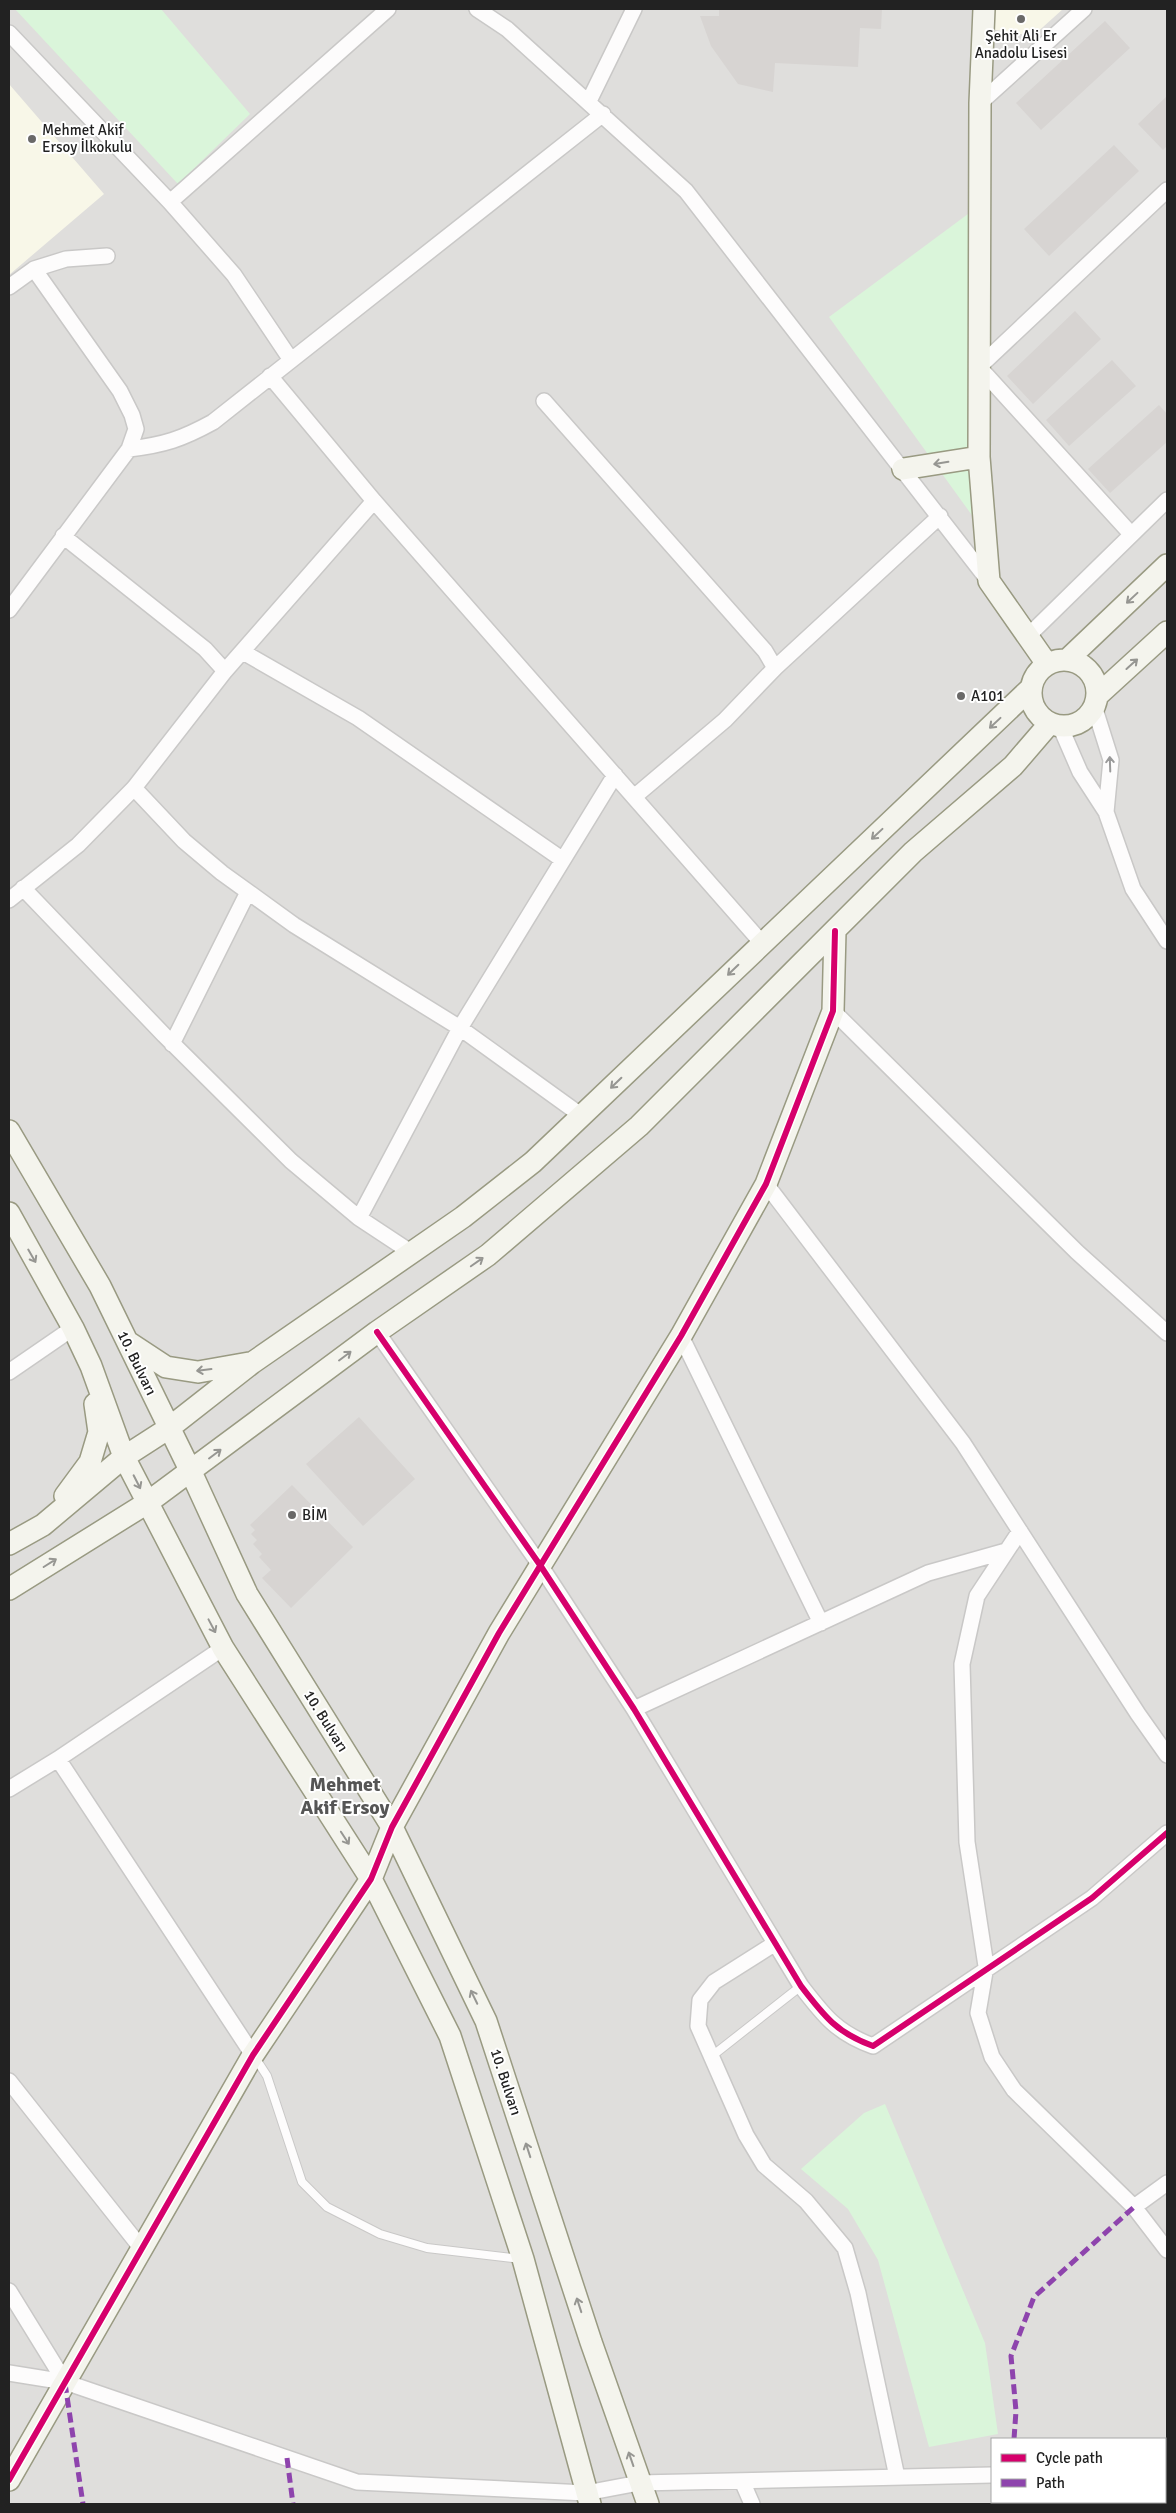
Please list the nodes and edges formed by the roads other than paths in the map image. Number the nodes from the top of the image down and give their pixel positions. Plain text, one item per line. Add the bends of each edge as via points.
1 (388, 9) edge
2 (477, 9) edge
3 (634, 9) edge
4 (984, 9) edge
5 (1084, 9) edge
6 (9, 33) edge
7 (588, 101) junction
8 (980, 103) junction
9 (603, 114) junction
10 (1167, 190) edge
11 (170, 202) junction
12 (106, 256) dead end
13 (34, 269) junction
14 (9, 287) edge
15 (291, 360) junction
16 (978, 367) junction
17 (270, 376) junction
18 (544, 401) dead end
19 (129, 449) junction
20 (979, 457) junction
21 (903, 469) junction
22 (1167, 500) edge
23 (374, 501) junction
24 (940, 516) junction
25 (1130, 534) junction
26 (63, 536) junction
27 (1167, 565) edge
28 (989, 582) junction
29 (9, 610) edge
30 (1167, 632) edge
31 (1027, 637) junction
32 (243, 652) junction
33 (1057, 662) junction
34 (775, 668) junction
35 (225, 671) junction
36 (1030, 689) junction
37 (1096, 701) junction
38 (1055, 725) junction
39 (615, 776) junction
40 (134, 788) junction
41 (634, 797) junction
42 (1106, 812) junction
43 (563, 860) junction
44 (24, 888) junction
45 (248, 892) junction
46 (9, 900) edge
47 (835, 931) junction
48 (1167, 941) edge
49 (762, 943) junction
50 (833, 1011) junction
51 (460, 1028) junction
52 (172, 1044) junction
53 (582, 1116) junction
54 (9, 1131) edge
55 (766, 1184) junction
56 (9, 1213) edge
57 (359, 1218) junction
58 (412, 1253) junction
59 (74, 1328) junction
60 (377, 1332) junction
61 (1167, 1332) edge
62 (681, 1336) junction
63 (127, 1341) junction
64 (252, 1362) junction
65 (91, 1366) junction
66 (9, 1372) edge
67 (169, 1428) junction
68 (124, 1457) junction
69 (191, 1472) junction
70 (148, 1503) junction
71 (43, 1525) junction
72 (1020, 1531) junction
73 (9, 1544) edge
74 (1006, 1551) junction
75 (540, 1565) junction
76 (9, 1589) edge
77 (821, 1623) junction
78 (223, 1648) junction
79 (634, 1709) junction
80 (1167, 1754) edge
81 (58, 1759) junction
82 (9, 1789) edge
83 (392, 1827) junction
84 (1167, 1833) edge
85 (371, 1879) junction
86 (774, 1944) junction
87 (986, 1970) junction
88 (801, 1986) junction
89 (253, 2055) junction
90 (712, 2056) junction
91 (9, 2081) edge
92 (1167, 2183) edge
93 (1134, 2207) junction
94 (142, 2249) junction
95 (1167, 2250) edge
96 (523, 2259) junction
97 (9, 2291) edge
98 (9, 2373) edge
99 (65, 2382) junction
100 (991, 2475) edge
101 (897, 2477) junction
102 (9, 2480) edge
103 (742, 2481) junction
104 (639, 2483) junction
105 (588, 2499) edge
106 (648, 2504) edge
107 (752, 2504) edge

1 - 11 street
2 - 7 street via 507,29
3 - 7 street
4 - 8 main road
5 - 8 street
6 - 11 street
7 - 9 street
8 - 16 main road
9 - 15 street
9 - 21 street via 686,191
10 - 16 street
11 - 15 street via 234,276
12 - 13 street via 66,259
13 - 14 street
13 - 19 street via 120,391 136,429
15 - 17 street
16 - 20 main road
16 - 25 street
17 - 19 street via 213,422 185,437 160,446
17 - 23 street
18 - 34 street via 765,650
19 - 26 street
20 -> 21 main road
20 - 28 main road
21 - 24 street
22 - 25 street
23 - 32 street
23 - 39 street
24 - 28 street
24 - 34 street
25 - 31 street
26 - 29 street
26 - 35 street via 205,649
27 -> 33 main road
28 - 31 main road
37 -> 30 main road
31 - 33 main road
32 - 35 street
32 - 43 street via 358,718
33 - 36 main road via 1036,675
33 - 37 main road via 1077,662 1090,672 1096,686
34 - 41 street via 725,720
35 - 40 street
36 - 38 main road via 1035,710
36 -> 49 main road
37 - 38 main road via 1080,722
42 -> 37 street via 1111,760
38 - 42 street
38 - 47 main road via 1013,766 913,852
39 - 41 street
39 - 43 street
40 - 44 street via 78,845
40 - 45 street via 184,841
41 - 49 street
42 - 48 street via 1133,889
43 - 51 street
44 - 46 street
44 - 52 street
45 - 51 street via 294,925
45 - 52 street
47 - 50 main road
60 -> 47 main road via 488,1255 638,1126
49 -> 53 main road
50 - 55 main road
50 - 61 street via 1077,1252
51 - 53 street
51 - 57 street
52 - 57 street via 292,1161
53 - 58 main road via 533,1162
54 - 63 main road, 10. Bulvarı via 100,1286
55 - 62 main road
55 - 72 street via 963,1443
56 -> 59 main road
57 - 58 street
58 - 64 main road
59 - 65 main road
59 - 66 street
69 -> 60 main road
60 - 75 street
62 - 75 main road
62 - 77 street
64 -> 63 main road via 198,1372 166,1367
63 - 67 main road, 10. Bulvarı
64 - 67 main road
65 - 68 main road
65 - 71 main road via 99,1432 90,1462
67 - 68 main road
67 - 69 main road, 10. Bulvarı
68 -> 70 main road
68 - 71 main road
69 - 70 main road
69 - 83 main road, 10. Bulvarı via 247,1594
76 -> 70 main road
70 -> 78 main road
71 - 73 main road
72 - 74 street
72 - 80 street
74 - 77 street via 928,1574
74 - 87 street via 978,1596 962,1664 967,1842
75 - 79 street
75 - 83 main road
77 - 79 street
78 - 81 street
78 -> 85 main road
79 - 86 street
81 - 82 street
81 - 89 street
83 - 85 main road
104 -> 83 main road, 10. Bulvarı via 486,2021
84 - 87 street via 1092,1898
85 - 89 main road
85 - 96 main road via 450,2036
86 - 88 street
86 - 90 street via 714,1982 700,2000 698,2026
87 - 88 street via 873,2046 851,2038 826,2018
87 - 93 street via 978,2012 992,2058 1014,2090
88 - 90 lane
89 - 94 main road
89 - 96 lane via 267,2076 302,2182 327,2207 380,2234 427,2248
90 - 101 street via 746,2135 764,2165 806,2201 845,2248 858,2293
91 - 94 street
92 - 93 street
93 - 95 street
94 - 99 main road
96 - 105 main road
97 - 99 street
98 - 99 street
99 - 102 main road
99 - 105 street via 358,2482
100 - 101 street
101 - 103 street
103 - 104 street
103 - 107 street
104 - 105 street
104 - 106 main road, 10. Bulvarı

